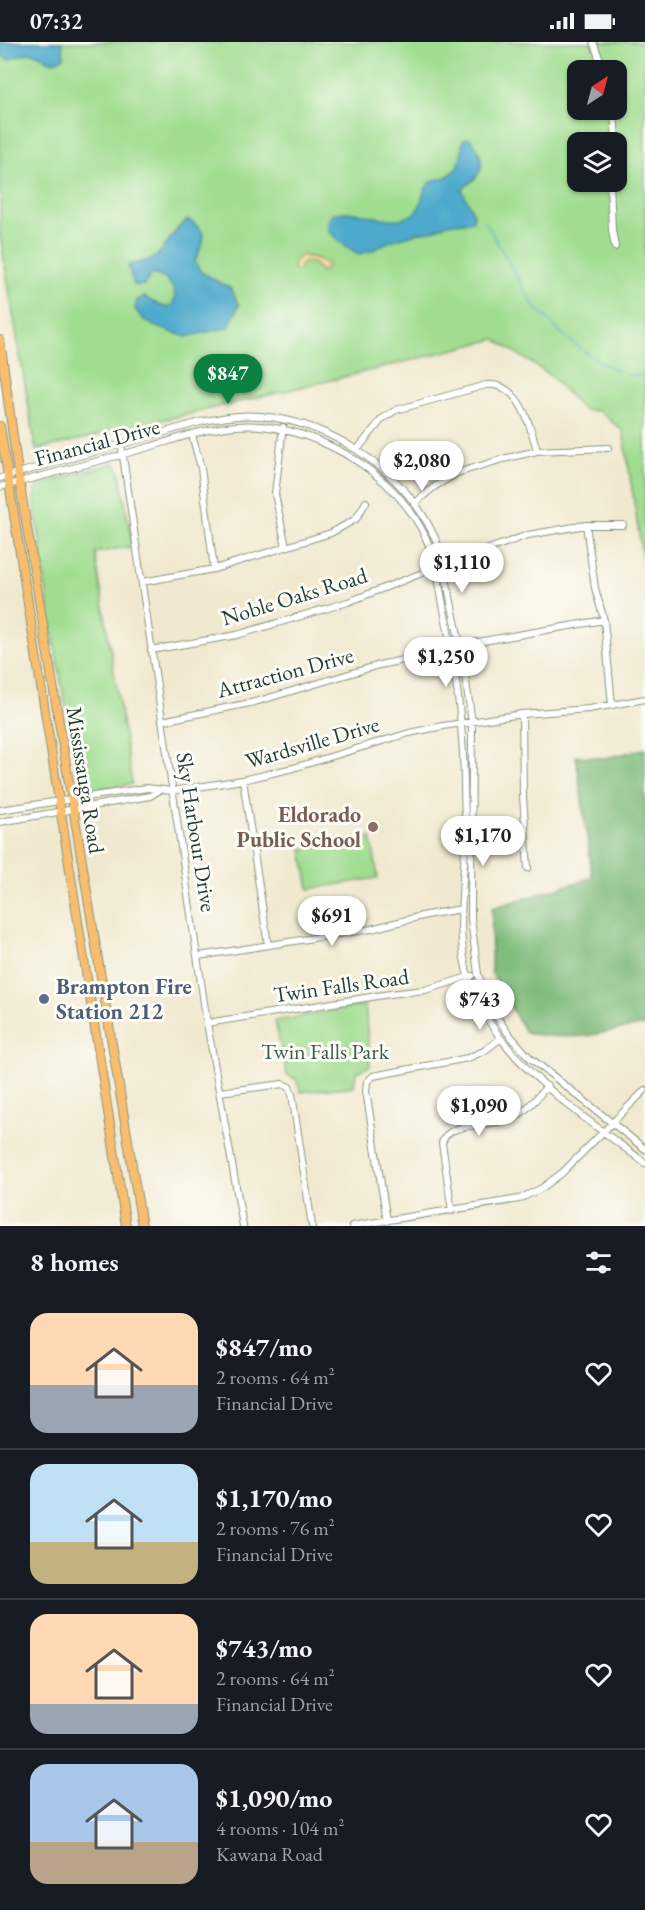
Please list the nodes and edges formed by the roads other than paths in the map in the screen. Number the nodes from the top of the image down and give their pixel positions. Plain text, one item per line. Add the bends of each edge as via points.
1 (593, 42) edge
2 (600, 60) edge
3 (610, 192) edge
4 (615, 247) dead end
5 (0, 340) edge
6 (284, 420) junction
7 (0, 426) edge
8 (282, 430) junction
9 (192, 435) junction
10 (121, 443) junction
11 (608, 448) dead end
12 (357, 450) junction
13 (537, 451) junction
14 (123, 454) junction
15 (11, 479) edge
16 (0, 487) edge
17 (366, 502) dead end
18 (415, 503) junction
19 (586, 525) junction
20 (623, 525) dead end
21 (286, 547) junction
22 (443, 565) junction
23 (435, 568) junction
24 (214, 569) junction
25 (142, 582) junction
26 (603, 620) junction
27 (460, 645) junction
28 (151, 650) junction
29 (453, 650) junction
30 (645, 699) edge
31 (612, 705) junction
32 (522, 714) junction
33 (162, 721) junction
34 (472, 722) junction
35 (462, 723) junction
36 (243, 780) junction
37 (161, 790) junction
38 (172, 790) junction
39 (71, 799) junction
40 (58, 801) junction
41 (0, 810) edge
42 (73, 810) junction
43 (60, 812) junction
44 (0, 822) edge
45 (528, 868) dead end
46 (461, 909) junction
47 (268, 945) junction
48 (199, 956) junction
49 (478, 974) junction
50 (469, 977) junction
51 (207, 1023) junction
52 (500, 1039) junction
53 (547, 1086) junction
54 (645, 1090) edge
55 (220, 1092) junction
56 (612, 1124) junction
57 (605, 1132) junction
58 (645, 1149) edge
59 (645, 1163) edge
60 (452, 1210) junction
61 (387, 1221) junction
62 (126, 1226) edge
63 (142, 1226) edge
64 (243, 1226) edge
65 (312, 1226) edge
66 (352, 1226) edge

1 - 2 street
3 - 4 street
5 - 15 main road, Mississauga Road
6 - 8 street
6 - 10 street, Financial Drive via 226,417
6 - 12 street, Financial Drive
7 - 15 main road, Mississauga Road
8 - 9 street, Financial Drive via 234,426
8 - 21 street via 275,494
8 - 23 street, Financial Drive via 337,449 385,482 414,516 426,537
9 - 14 street, Financial Drive
9 - 24 street via 201,468
10 - 14 street, Sky Harbour Drive
10 - 15 street, Financial Drive
11 - 13 street
12 - 13 street via 382,419 396,410 494,384 508,391 526,415
12 - 18 street, Financial Drive
13 - 18 street via 457,472
14 - 15 street, Financial Drive
14 - 25 street, Sky Harbour Drive
15 - 16 street, Financial Drive
15 - 39 main road, Mississauga Road
15 - 40 main road, Mississauga Road
17 - 21 street via 356,519 345,526
18 - 22 street, Financial Drive via 433,531
19 - 20 street, Noble Oaks Road
19 - 22 street, Noble Oaks Road via 528,535
19 - 26 street
21 - 24 street
22 - 23 street, Noble Oaks Road
22 - 27 street, Financial Drive
23 - 28 street, Noble Oaks Road via 348,602 237,635
23 - 29 street, Financial Drive
24 - 25 street
25 - 28 street, Sky Harbour Drive
26 - 27 street
26 - 31 street
27 - 34 street, Financial Drive
28 - 33 street, Sky Harbour Drive
29 - 33 street, Attraction Drive via 379,665 255,702
29 - 35 street, Financial Drive
30 - 31 street, Wardsville Drive
31 - 32 street, Wardsville Drive
32 - 34 street, Wardsville Drive
32 - 45 street
33 - 38 street, Sky Harbour Drive
34 - 35 street, Wardsville Drive
34 - 49 street, Financial Drive via 471,919
35 - 36 street, Wardsville Drive
35 - 46 street, Financial Drive via 465,845
36 - 38 street, Wardsville Drive
36 - 47 street
37 - 38 street, Wardsville Drive
37 - 39 street, Wardsville Drive via 147,788
37 - 42 street, Wardsville Drive via 150,796
38 - 48 street, Sky Harbour Drive
39 - 40 street, Wardsville Drive
39 - 42 main road, Mississauga Road
40 - 41 street, Wardsville Drive
40 - 43 main road, Mississauga Road
42 - 43 street, Wardsville Drive
42 - 63 main road, Mississauga Road
43 - 44 street, Wardsville Drive
43 - 62 main road, Mississauga Road
46 - 47 street via 365,930
46 - 50 street, Financial Drive via 461,944
47 - 48 street
48 - 51 street, Sky Harbour Drive
49 - 50 street, Twin Falls Road
49 - 56 street, Financial Drive via 490,1006 528,1057
50 - 51 street, Twin Falls Road via 425,990
50 - 52 street, Financial Drive via 484,1014
51 - 55 street, Sky Harbour Drive
52 - 53 street, Financial Drive
52 - 61 street via 484,1052 468,1058 373,1076 367,1083
53 - 57 street, Financial Drive
53 - 60 street via 518,1115 505,1121 451,1130 444,1137
54 - 56 street
55 - 64 street, Sky Harbour Drive
55 - 65 street via 283,1084 289,1087
56 - 57 street
56 - 58 street, Financial Drive
57 - 59 street, Financial Drive
57 - 60 street via 542,1188 519,1199
60 - 61 street
61 - 66 street

